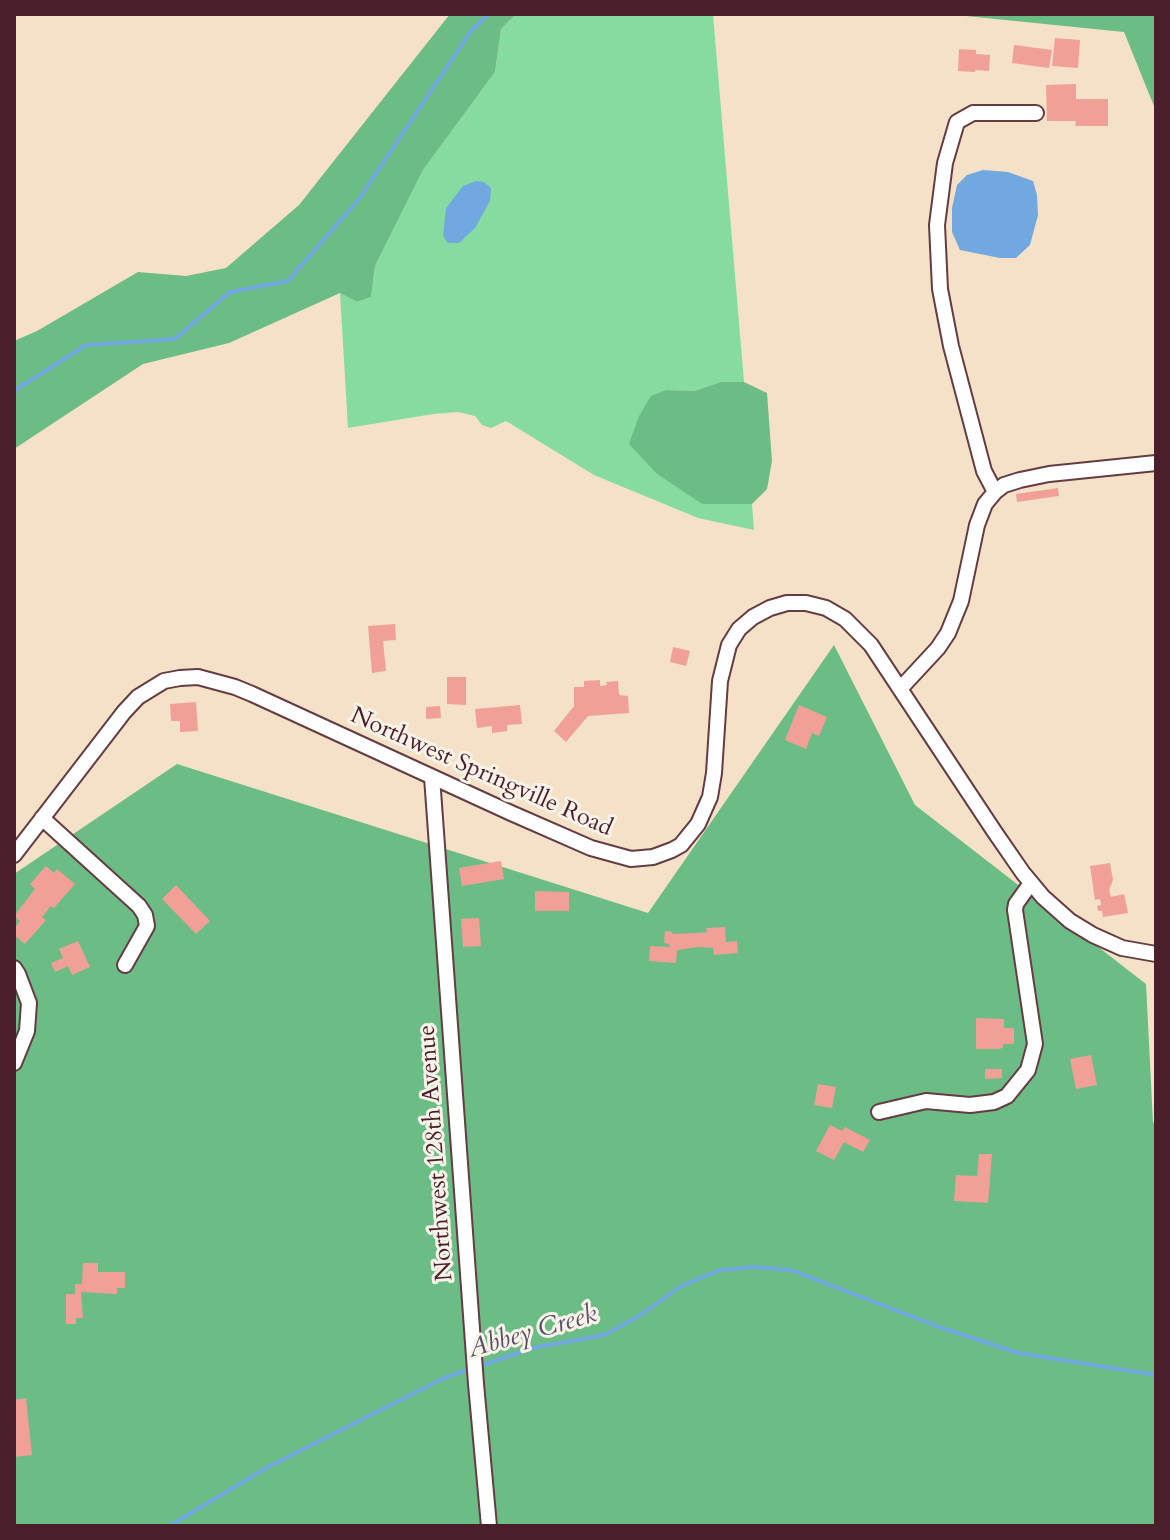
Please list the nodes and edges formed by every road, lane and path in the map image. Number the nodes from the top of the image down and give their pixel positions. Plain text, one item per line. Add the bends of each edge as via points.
1 (1036, 113) dead end
2 (1156, 463) edge
3 (995, 492) junction
4 (900, 689) junction
5 (432, 777) junction
6 (42, 818) junction
7 (14, 855) edge
8 (1031, 883) junction
9 (1156, 954) edge
10 (125, 965) dead end
11 (14, 968) edge
12 (14, 1063) edge
13 (879, 1112) dead end
14 (489, 1526) edge

1 - 3 street via 973,113 957,122 937,225 940,289 951,346 984,471
2 - 3 street via 1049,474
3 - 4 street via 977,525 961,601 948,633
4 - 5 street, Northwest Springville Road via 859,631 826,608 787,603 753,617 739,629 724,663 710,797 681,845 653,857 631,859 591,848
4 - 8 street, Northwest Springville Road
5 - 6 street, Northwest Springville Road via 243,691 198,677 180,678 138,697
5 - 14 street, Northwest 128th Avenue
6 - 7 street, Northwest Springville Road
6 - 10 street via 145,915 147,926
8 - 9 street, Northwest Springville Road via 1070,921 1093,935 1122,948
8 - 13 street via 1015,910 1035,1044 1028,1070 1007,1096 994,1102 916,1102
11 - 12 street via 29,1003 27,1031

